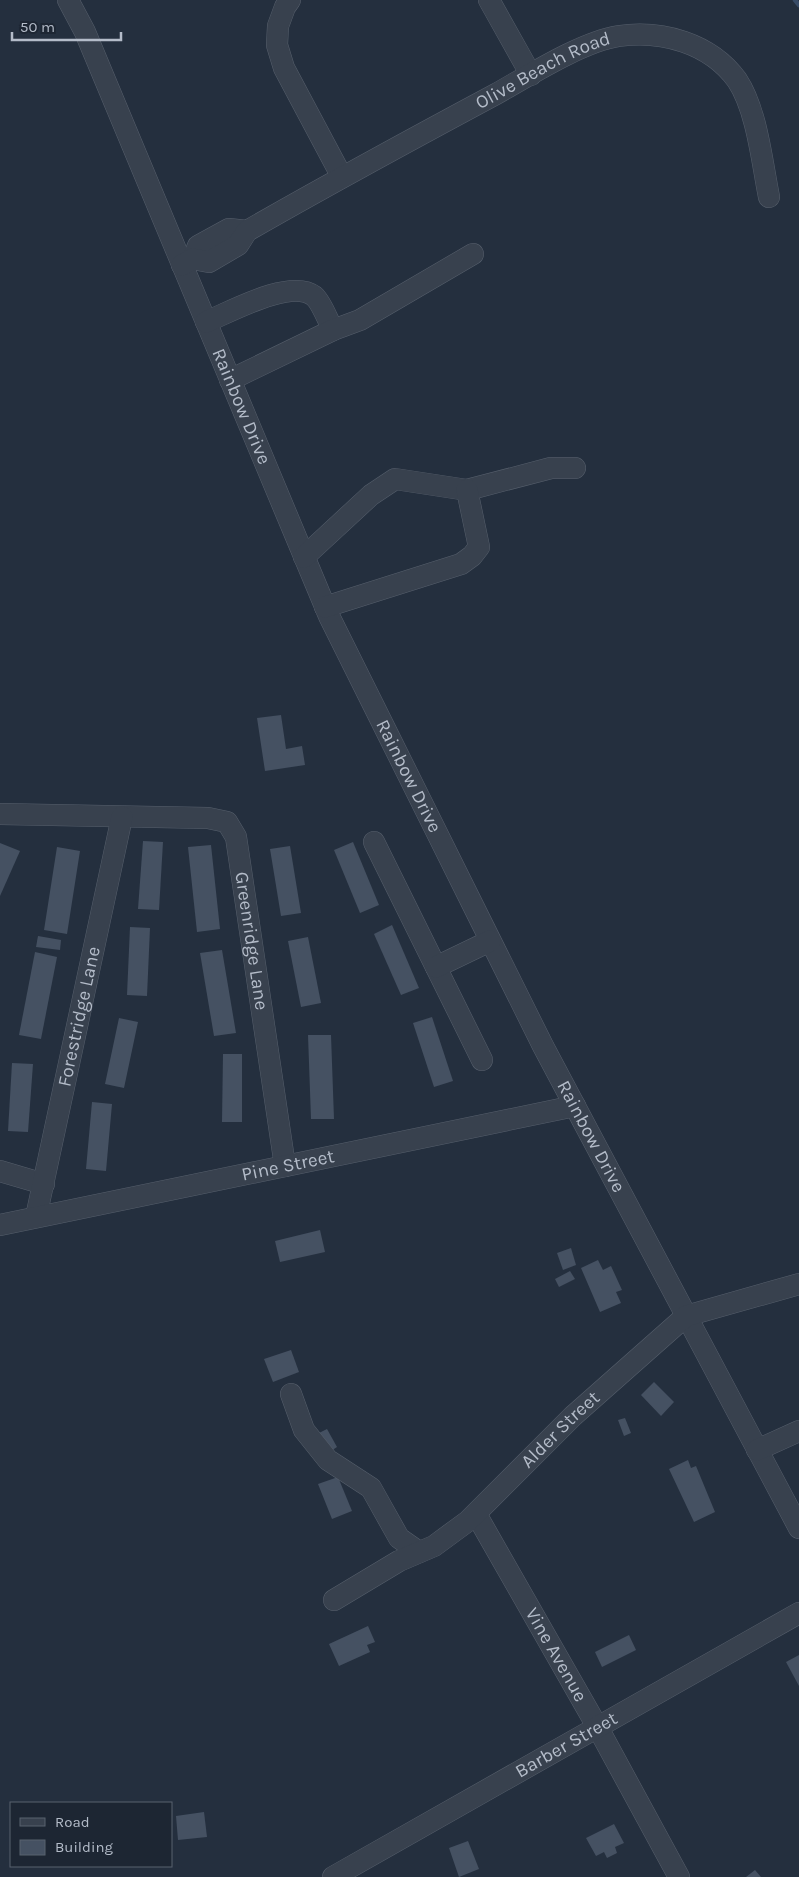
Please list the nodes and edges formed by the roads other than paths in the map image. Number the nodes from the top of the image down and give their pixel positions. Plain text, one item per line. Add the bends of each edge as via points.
1 (68, 0) edge
2 (290, 0) edge
3 (489, 0) edge
4 (531, 75) junction
5 (342, 177) junction
6 (769, 197) dead end
7 (472, 254) dead end
8 (187, 262) junction
9 (206, 322) junction
10 (333, 330) junction
11 (230, 380) junction
12 (575, 468) dead end
13 (467, 490) junction
14 (304, 557) junction
15 (325, 607) junction
16 (0, 814) edge
17 (122, 817) junction
18 (374, 842) dead end
19 (490, 941) junction
20 (436, 967) junction
21 (482, 1060) dead end
22 (575, 1106) junction
23 (285, 1166) junction
24 (0, 1171) edge
25 (44, 1184) junction
26 (36, 1217) junction
27 (0, 1225) edge
28 (799, 1284) edge
29 (686, 1316) junction
30 (291, 1394) dead end
31 (799, 1431) edge
32 (758, 1450) junction
33 (476, 1514) junction
34 (799, 1528) edge
35 (419, 1552) junction
36 (334, 1600) dead end
37 (799, 1613) edge
38 (598, 1728) junction
39 (334, 1877) edge
40 (679, 1877) edge

1 - 8 street, Rainbow Drive via 86,32
2 - 5 street via 278,26 277,45 284,68
3 - 4 street
4 - 5 street, Olive Beach Road
4 - 6 street, Olive Beach Road via 586,47 617,36 649,34 679,39 714,57 737,81 754,120
5 - 8 street, Olive Beach Road via 247,231 229,229 198,246
7 - 10 street via 360,320
8 - 9 street, Rainbow Drive
9 - 10 street via 289,290 315,297
9 - 11 street, Rainbow Drive
10 - 11 street
11 - 14 street, Rainbow Drive
12 - 13 street via 551,468
13 - 14 street via 396,479 371,495
13 - 15 street via 480,547 472,556 461,564
14 - 15 street, Rainbow Drive
15 - 19 street, Rainbow Drive
16 - 17 street, Greenridge Lane
17 - 23 street, Greenridge Lane via 208,818 227,822 236,838
17 - 25 street, Forestridge Lane
18 - 20 street
19 - 20 street
19 - 22 street, Rainbow Drive
20 - 21 street
22 - 23 street, Pine Street
22 - 29 street, Rainbow Drive
23 - 26 street, Pine Street
24 - 25 street
25 - 26 street, Forestridge Lane
26 - 27 street, Pine Street
28 - 29 street, Alder Street
29 - 32 street, Rainbow Drive
29 - 33 street, Alder Street via 573,1416
30 - 35 street via 304,1430 328,1460 371,1488 399,1538
31 - 32 street
32 - 34 street, Rainbow Drive
33 - 35 street, Alder Street via 434,1546
33 - 38 street, Vine Avenue
35 - 36 street, Alder Street
37 - 38 street, Barber Street
38 - 39 street, Barber Street
38 - 40 street, Vine Avenue

